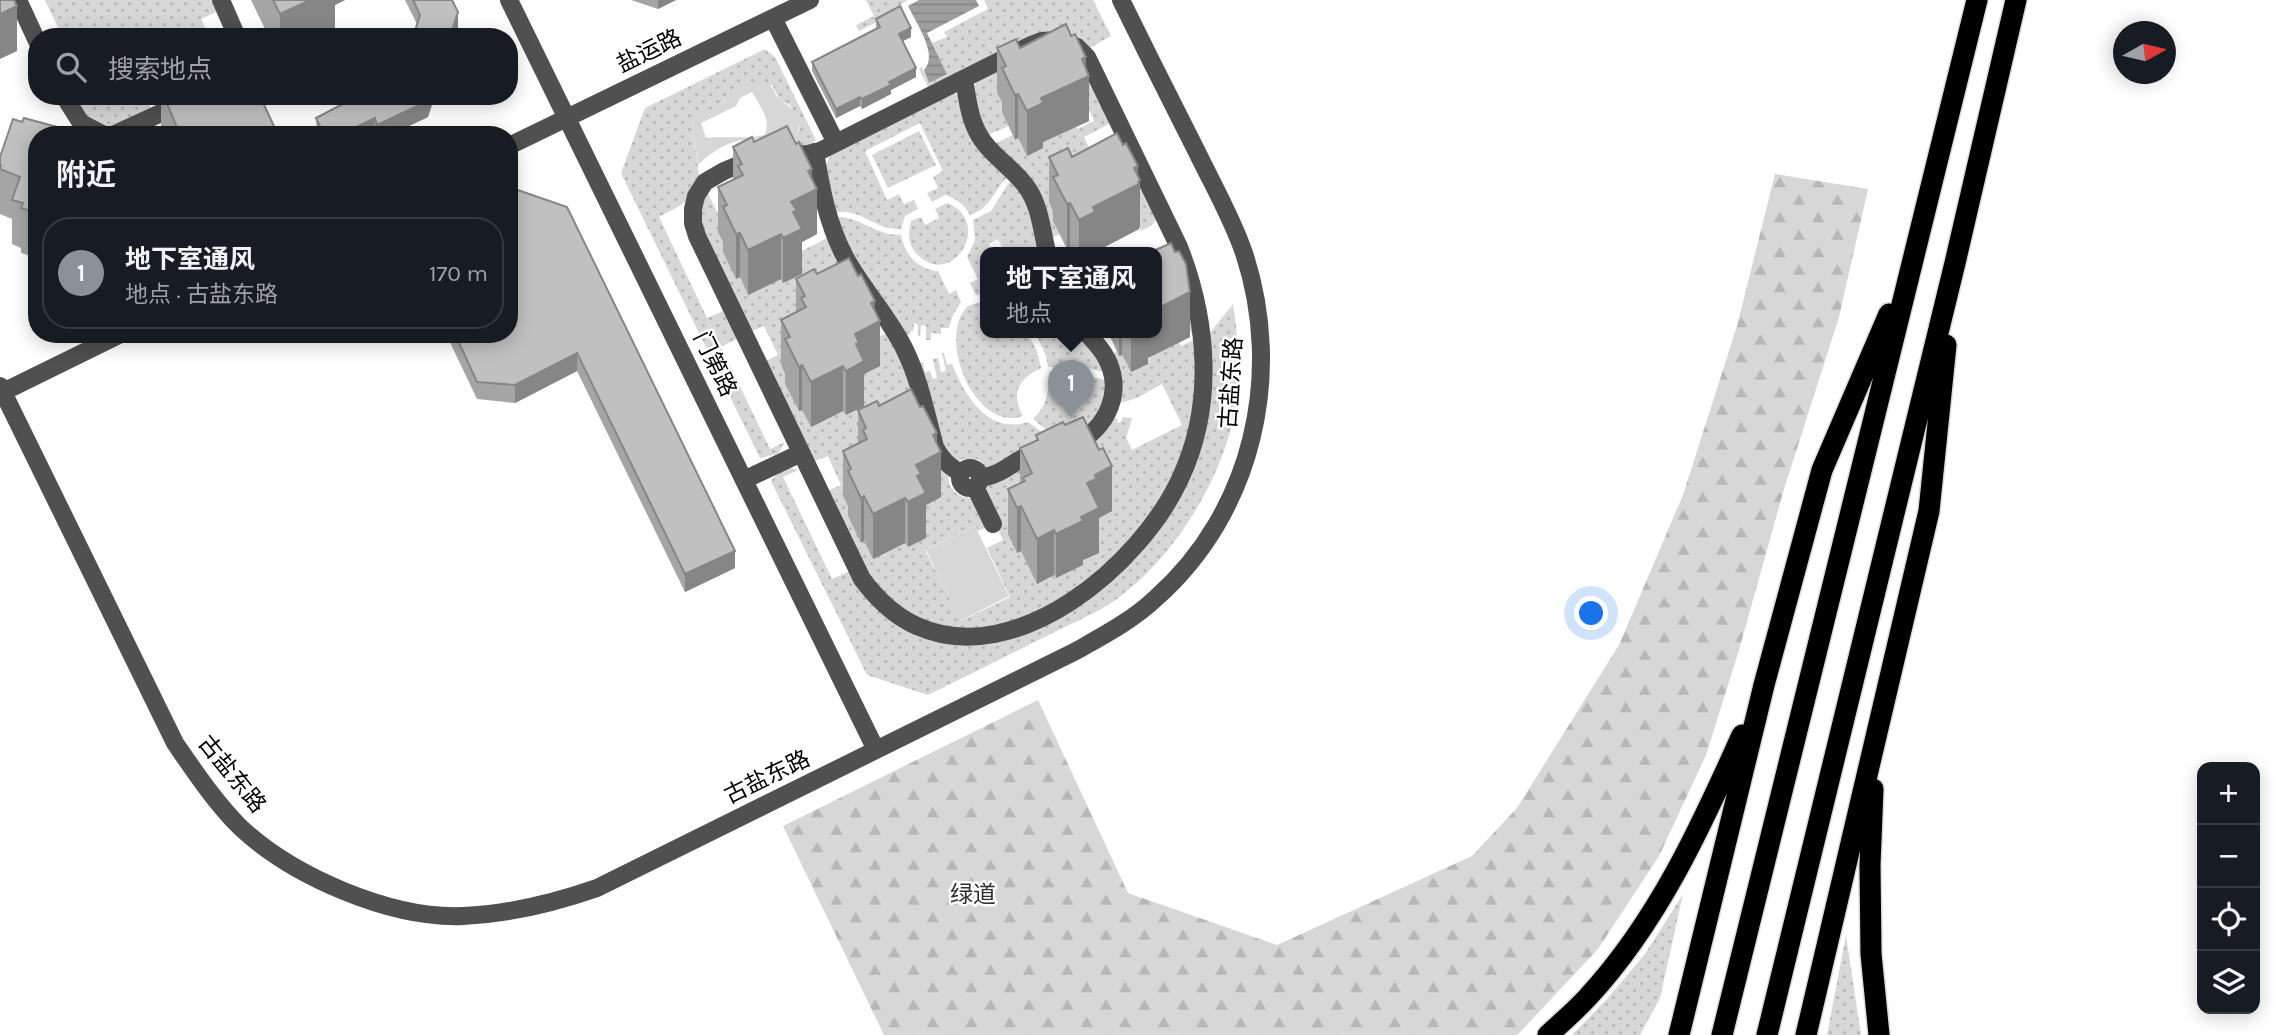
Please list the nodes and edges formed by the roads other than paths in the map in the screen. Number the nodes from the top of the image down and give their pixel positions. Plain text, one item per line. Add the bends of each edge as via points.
1 (18, 0) edge
2 (221, 0) edge
3 (509, 0) edge
4 (810, 0) edge
5 (1121, 0) edge
6 (1978, 0) edge
7 (2016, 0) edge
8 (773, 18) junction
9 (31, 28) edge
10 (233, 28) edge
11 (964, 79) junction
12 (69, 105) edge
13 (181, 105) edge
14 (567, 118) junction
15 (85, 126) edge
16 (141, 126) edge
17 (518, 142) edge
18 (836, 143) junction
19 (815, 152) junction
20 (1046, 247) edge
21 (1914, 254) junction
22 (1955, 263) junction
23 (1091, 338) edge
24 (101, 343) edge
25 (1, 389) edge
26 (801, 453) junction
27 (744, 480) junction
28 (977, 482) junction
29 (993, 524) dead end
30 (1764, 685) junction
31 (1875, 739) junction
32 (876, 750) junction
33 (1548, 1035) edge
34 (1679, 1035) edge
35 (1722, 1035) edge
36 (1767, 1035) edge
37 (1806, 1035) edge
38 (1879, 1035) edge

1 - 9 street
2 - 10 street
3 - 14 street, 门第路
4 - 8 street, 盐运路
5 - 32 street, 古盐东路 via 1222,204 1255,293 1261,379 1258,419 1248,457 1210,535 1157,598 1076,651
6 - 21 highway
7 - 22 highway
8 - 14 street, 盐运路
8 - 18 street
11 - 18 street
11 - 20 street via 975,129 1029,190
11 - 26 street via 1042,41 1063,42 1087,57 1179,247 1195,296 1203,343 1202,395 1181,477 1140,542 1087,590 1011,631 950,635 915,626 876,597 852,561
12 - 15 street
13 - 16 street
14 - 17 street, 盐运路
14 - 27 street, 门第路
18 - 19 street
19 - 26 street via 760,156 741,163 705,182 693,209 697,236
19 - 28 street via 823,200 836,237 905,351 935,447 944,462 960,473 964,486 970,488
21 - 30 highway via 1822,470
21 - 35 highway
22 - 31 highway via 1929,511
22 - 36 highway
23 - 28 street via 1104,353 1113,377 1114,396 1104,421 1072,446 1029,454 1003,472
24 - 25 street
25 - 32 street, 古盐东路 via 176,743 206,788 276,857 346,893 421,913 460,916 560,901 597,888
26 - 27 street
27 - 32 street, 门第路
28 - 29 street
30 - 33 highway via 1716,792 1640,930 1588,997
30 - 34 highway
31 - 37 highway
31 - 38 highway via 1871,954

